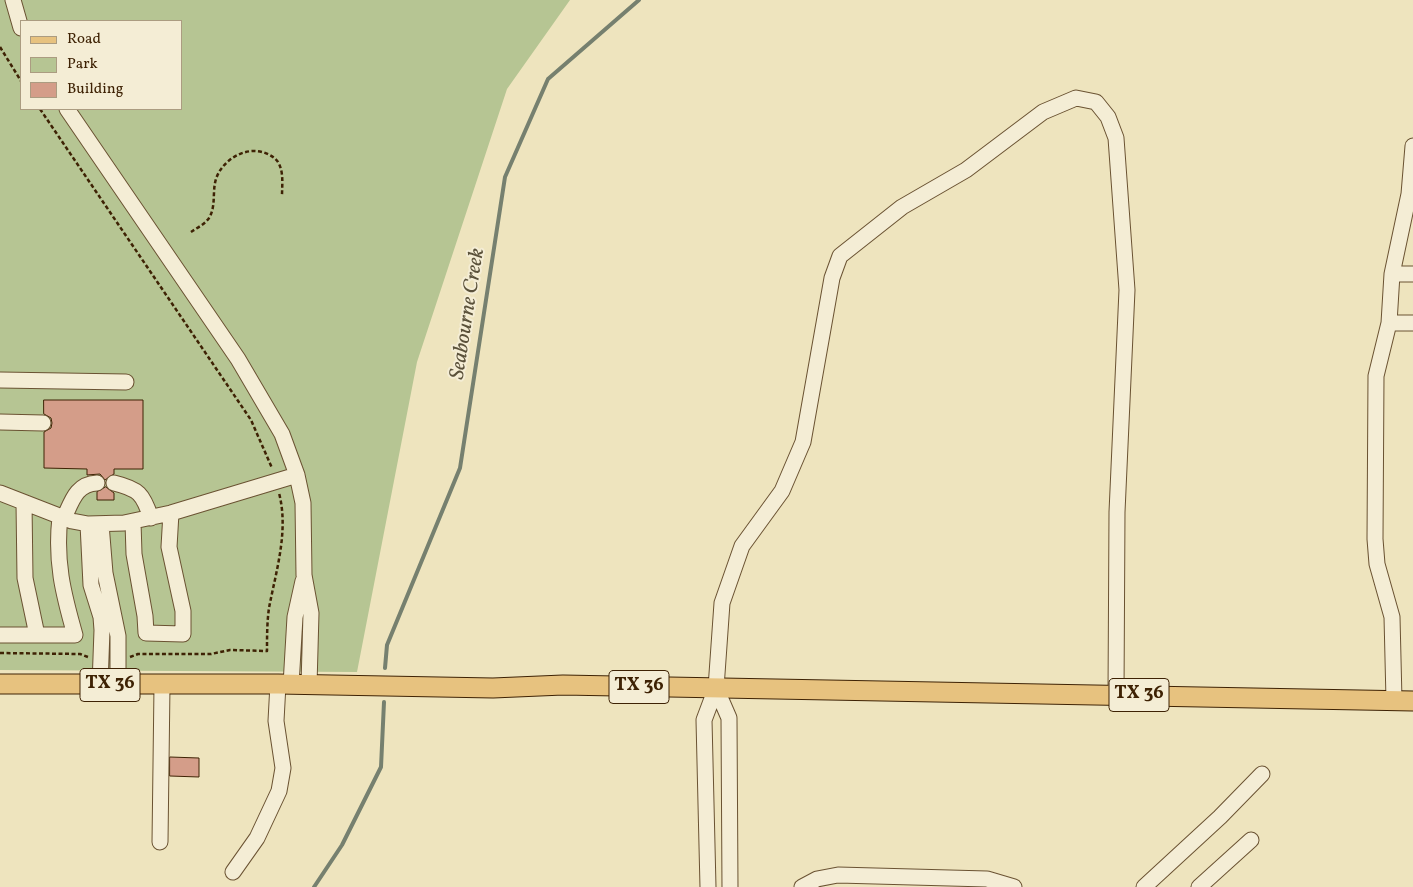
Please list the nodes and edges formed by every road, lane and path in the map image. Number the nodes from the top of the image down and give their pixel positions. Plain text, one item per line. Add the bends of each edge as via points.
1 (13, 0) edge
2 (20, 24) edge
3 (0, 47) edge
4 (20, 79) edge
5 (41, 110) edge
6 (68, 110) edge
7 (1413, 146) edge
8 (1411, 194) edge
9 (282, 196) dead end
10 (191, 232) dead end
11 (1392, 274) junction
12 (1413, 274) edge
13 (1389, 323) junction
14 (1413, 323) edge
15 (0, 380) edge
16 (126, 382) dead end
17 (0, 422) edge
18 (43, 423) dead end
19 (296, 475) junction
20 (276, 481) junction
21 (97, 483) dead end
22 (114, 483) dead end
23 (0, 493) edge
24 (24, 503) junction
25 (170, 513) junction
26 (62, 518) junction
27 (150, 518) junction
28 (133, 522) junction
29 (94, 524) junction
30 (0, 635) edge
31 (37, 635) junction
32 (0, 653) edge
33 (101, 658) junction
34 (119, 658) junction
35 (0, 684) edge
36 (109, 685) junction
37 (292, 685) junction
38 (162, 686) junction
39 (716, 688) junction
40 (1116, 694) junction
41 (1404, 700) edge
42 (1262, 774) dead end
43 (1250, 840) dead end
44 (160, 842) dead end
45 (232, 872) dead end
46 (708, 887) edge
47 (730, 887) edge
48 (802, 887) edge
49 (1014, 887) edge
50 (1144, 887) edge
51 (1199, 887) edge

1 - 2 street
3 - 4 path
5 - 20 path via 251,420
6 - 19 street via 258,390 282,434
7 - 8 street
8 - 11 street
9 - 10 path via 282,174 277,161 256,150 242,153 221,169 215,181 211,215
11 - 12 street
11 - 13 street
13 - 14 street
13 - 41 street via 1376,376 1375,540 1377,564 1392,617
15 - 16 street
17 - 18 street
19 - 20 street
19 - 37 street via 302,503 304,575 311,613
20 - 25 street
20 - 34 path via 280,497 281,539 269,609 267,651 138,654
21 - 26 street via 86,484 77,490
22 - 27 street via 136,490 144,499
23 - 24 street
24 - 26 street
24 - 31 street via 25,578
25 - 27 street
25 - 28 street via 169,547 183,611 183,634 146,633 134,554
26 - 29 street
26 - 31 street via 58,534 61,587 75,635
27 - 28 street
28 - 29 street
29 - 33 street via 91,585 100,617
29 - 34 street via 115,618
30 - 31 street
32 - 33 path via 80,654
33 - 36 street
34 - 36 street
35 - 36 main road, TX 36
36 - 38 main road, TX 36
37 - 38 main road, TX 36
37 - 39 main road, TX 36
37 - 45 street via 276,721 283,768 279,791 257,838
38 - 44 street
39 - 40 main road, TX 36
39 - 40 street via 722,603 742,546 782,491 803,442 832,278 840,256 902,207 966,170 1043,112 1076,98 1096,102 1108,117 1116,138 1126,280
39 - 46 street via 704,720
39 - 47 street via 729,718
40 - 41 main road, TX 36
42 - 50 street
43 - 51 street
48 - 49 street via 817,879 838,875 987,879

